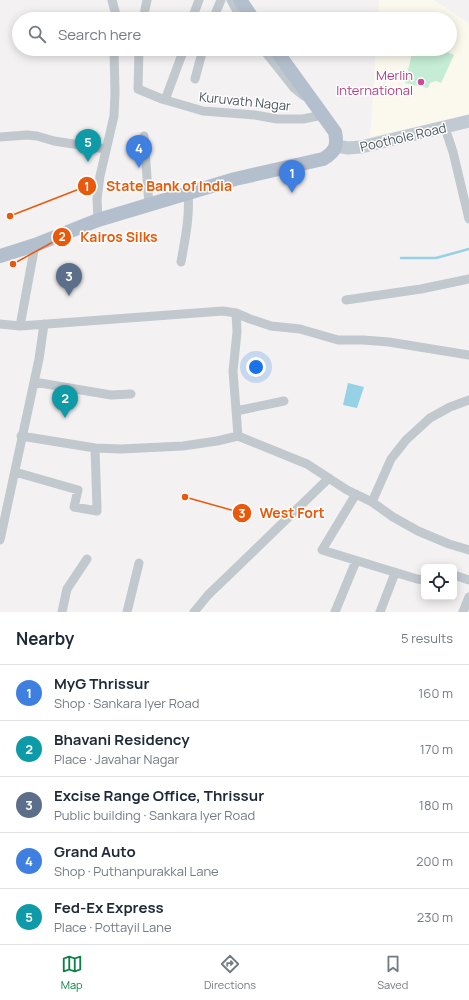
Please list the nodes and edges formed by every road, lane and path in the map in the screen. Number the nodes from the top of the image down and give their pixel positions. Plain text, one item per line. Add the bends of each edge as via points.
1 (112, 0) edge
2 (147, 0) edge
3 (199, 0) edge
4 (221, 0) edge
5 (231, 0) edge
6 (240, 0) edge
7 (251, 0) edge
8 (115, 12) edge
9 (145, 12) edge
10 (195, 12) edge
11 (216, 12) edge
12 (237, 12) edge
13 (248, 12) edge
14 (256, 12) edge
15 (114, 56) edge
16 (139, 56) edge
17 (181, 56) edge
18 (201, 56) edge
19 (269, 56) edge
20 (280, 56) edge
21 (195, 79) dead end
22 (165, 100) junction
23 (320, 111) junction
24 (469, 121) edge
25 (445, 128) junction
26 (144, 136) dead end
27 (0, 137) edge
28 (336, 146) junction
29 (106, 149) junction
30 (188, 194) junction
31 (149, 205) junction
32 (469, 219) edge
33 (98, 220) junction
34 (35, 245) junction
35 (0, 256) edge
36 (181, 262) dead end
37 (469, 279) edge
38 (346, 300) dead end
39 (236, 313) junction
40 (0, 324) edge
41 (44, 324) junction
42 (20, 326) junction
43 (469, 355) edge
44 (34, 382) junction
45 (131, 394) dead end
46 (469, 400) edge
47 (284, 401) dead end
48 (236, 411) junction
49 (22, 436) junction
50 (238, 436) junction
51 (95, 448) junction
52 (15, 472) junction
53 (329, 478) junction
54 (356, 494) junction
55 (372, 502) junction
56 (1, 534) edge
57 (469, 550) edge
58 (87, 559) dead end
59 (356, 561) junction
60 (139, 563) dead end
61 (395, 572) junction
62 (457, 576) edge
63 (421, 579) edge
64 (469, 580) edge
65 (469, 597) edge
66 (62, 612) edge
67 (127, 612) edge
68 (194, 612) edge
69 (335, 612) edge
70 (380, 612) edge
71 (463, 612) edge

1 - 8 street
2 - 9 street
3 - 10 street
4 - 11 street
5 - 12 street
6 - 13 main road
7 - 14 main road
15 - 29 street via 114,116
16 - 22 street, Kuruvath Nagar via 138,89
17 - 22 street
18 - 21 street
19 - 23 street via 294,88
20 - 23 main road
22 - 23 street, Kuruvath Nagar via 203,111 277,119 303,119
23 - 28 main road via 335,132
24 - 25 street, Poothole Road
25 - 28 street, Poothole Road via 361,148
25 - 32 street
26 - 31 street
27 - 29 street via 37,136
28 - 30 main road via 331,154 323,159 235,179
29 - 33 street via 97,199
30 - 31 main road
30 - 36 street via 187,232
31 - 33 main road
33 - 34 main road
34 - 35 main road
34 - 42 street
37 - 38 street
39 - 41 street via 223,311
39 - 43 street via 271,326 300,329 338,340 389,342
39 - 48 street via 233,371
40 - 42 street
41 - 42 street
41 - 44 street
44 - 45 street via 111,395
44 - 49 street
46 - 55 street via 430,418 406,440 391,459
47 - 48 street
48 - 50 street
49 - 51 street
49 - 52 street
50 - 51 street via 183,446
50 - 53 street via 300,461
51 - 52 street via 97,509 74,507 78,490
52 - 56 street
53 - 54 street
53 - 68 street via 208,595
54 - 55 street
54 - 59 street via 322,550
55 - 57 street via 418,531
58 - 66 street via 67,588
59 - 61 street
59 - 69 street
60 - 67 street
61 - 63 street
61 - 70 street
62 - 64 street
65 - 71 street

